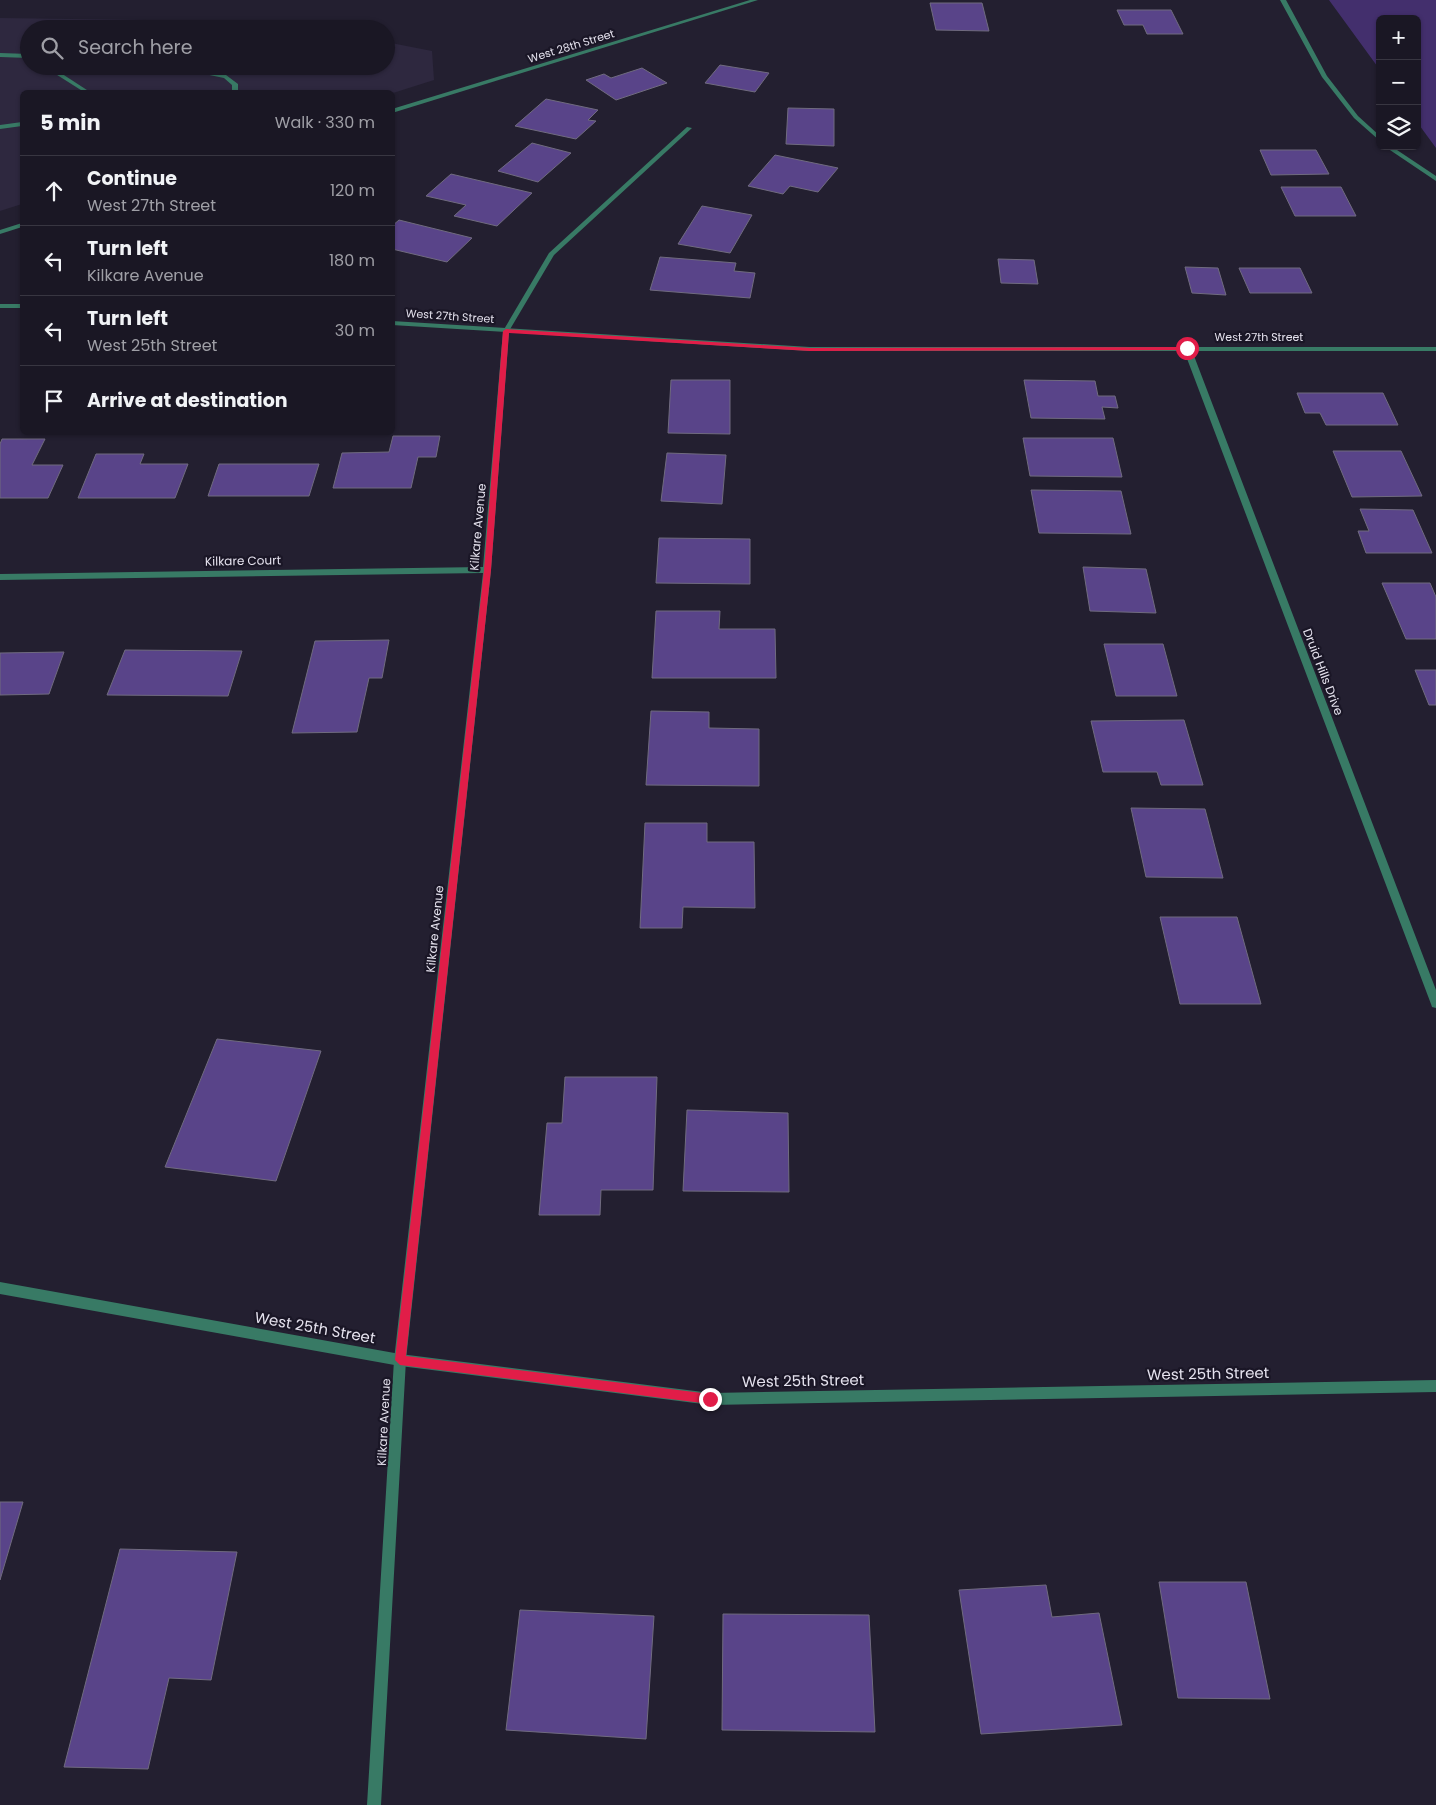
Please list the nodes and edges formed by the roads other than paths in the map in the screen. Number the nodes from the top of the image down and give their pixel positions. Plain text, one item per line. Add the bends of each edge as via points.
1 (755, 0) edge
2 (1283, 0) edge
3 (0, 55) edge
4 (20, 56) edge
5 (61, 75) edge
6 (216, 75) edge
7 (85, 90) edge
8 (235, 90) edge
9 (395, 110) edge
10 (20, 124) edge
11 (0, 127) edge
12 (689, 128) dead end
13 (1376, 135) edge
14 (1393, 150) edge
15 (1436, 179) edge
16 (20, 226) edge
17 (0, 232) edge
18 (0, 306) edge
19 (20, 306) edge
20 (395, 323) edge
21 (506, 331) junction
22 (1187, 348) junction
23 (1436, 349) edge
24 (487, 570) junction
25 (0, 577) edge
26 (1436, 1004) edge
27 (0, 1288) edge
28 (400, 1360) junction
29 (1436, 1386) edge
30 (374, 1805) edge

1 - 9 street, West 28th Street
2 - 13 street via 1324,76 1356,117
3 - 4 street
5 - 7 street
6 - 8 street via 226,77 235,84
10 - 11 street
12 - 21 street, Kilkare Avenue via 551,254
14 - 15 street
16 - 17 street
18 - 19 street
20 - 21 street, West 27th Street
21 - 22 street, West 27th Street via 810,350
21 - 24 street, Kilkare Avenue
22 - 23 street, West 27th Street
22 - 26 street, Druid Hills Drive
24 - 25 street, Kilkare Court
24 - 28 street, Kilkare Avenue
27 - 28 street, West 25th Street
28 - 29 street, West 25th Street via 710,1399
28 - 30 street, Kilkare Avenue

